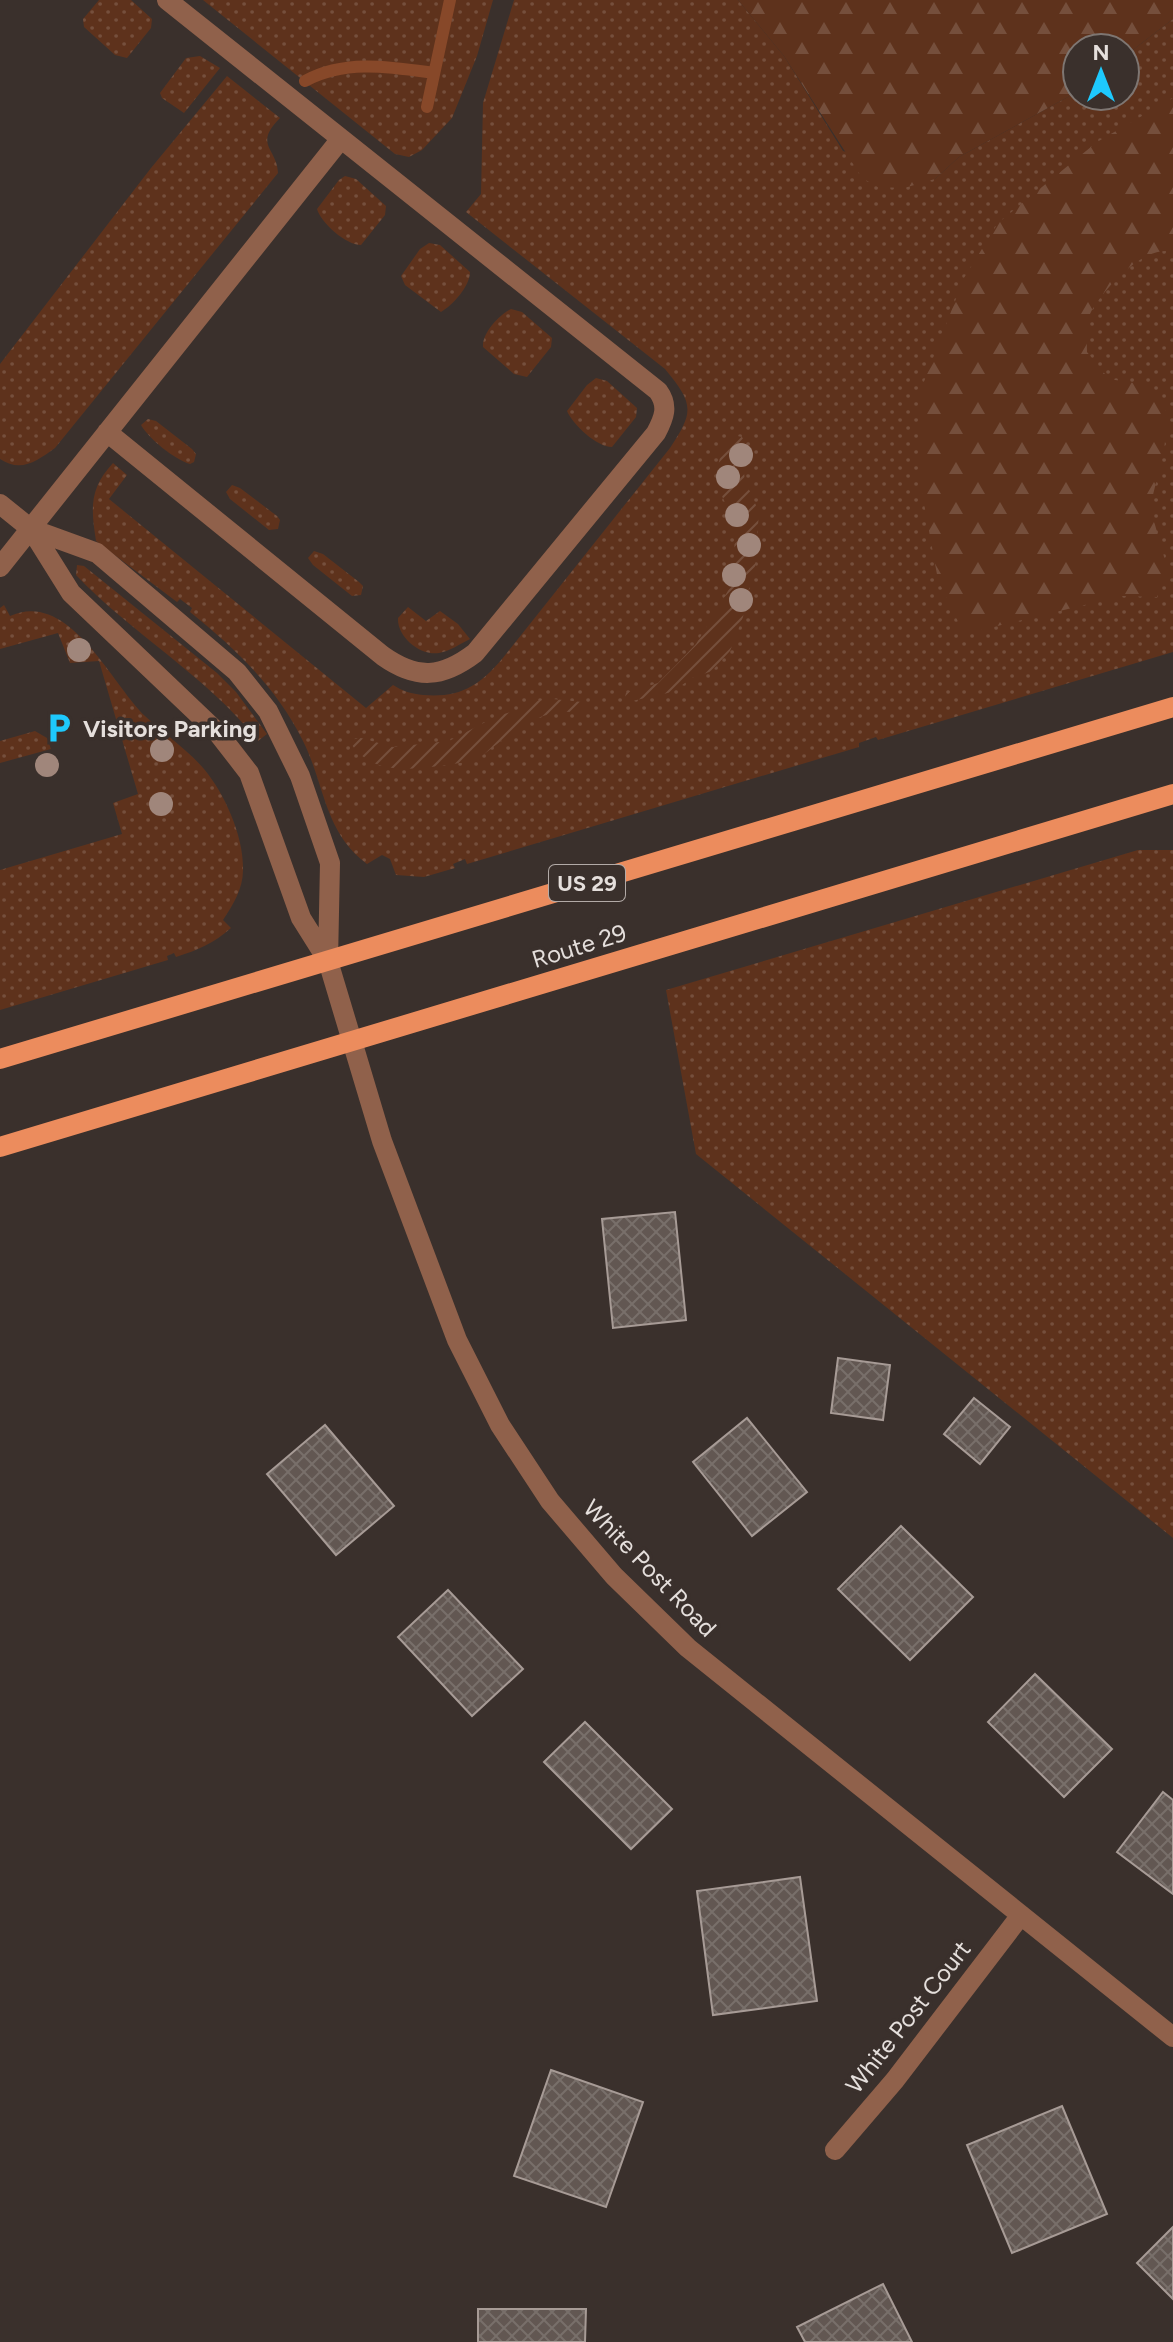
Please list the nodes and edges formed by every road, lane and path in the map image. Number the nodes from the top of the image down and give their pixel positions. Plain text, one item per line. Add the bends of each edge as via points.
1 (167, 0) edge
2 (340, 140) junction
3 (107, 432) junction
4 (0, 504) edge
5 (31, 529) junction
6 (0, 567) edge
7 (1173, 707) edge
8 (1173, 794) edge
9 (328, 961) junction
10 (352, 1041) junction
11 (0, 1059) edge
12 (0, 1147) edge
13 (1021, 1915) junction
14 (1173, 2037) edge
15 (835, 2150) dead end

1 - 2 street
2 - 3 street
2 - 3 street via 658,391 665,411 656,433 475,653 461,664 428,674 411,672 383,656
3 - 5 street
4 - 5 street
5 - 6 street
5 - 9 street via 71,593 218,733 249,773 301,918
5 - 9 street via 97,553 237,672 268,711 300,776 330,863
7 - 9 main road, US 29
8 - 10 main road, Route 29
9 - 10 street, White Post Road
9 - 11 main road, US 29
10 - 12 main road, Route 29
10 - 13 street, White Post Road via 382,1141 457,1340 500,1425 550,1501 614,1576 688,1648
13 - 14 street, White Post Road
13 - 15 street, White Post Court

